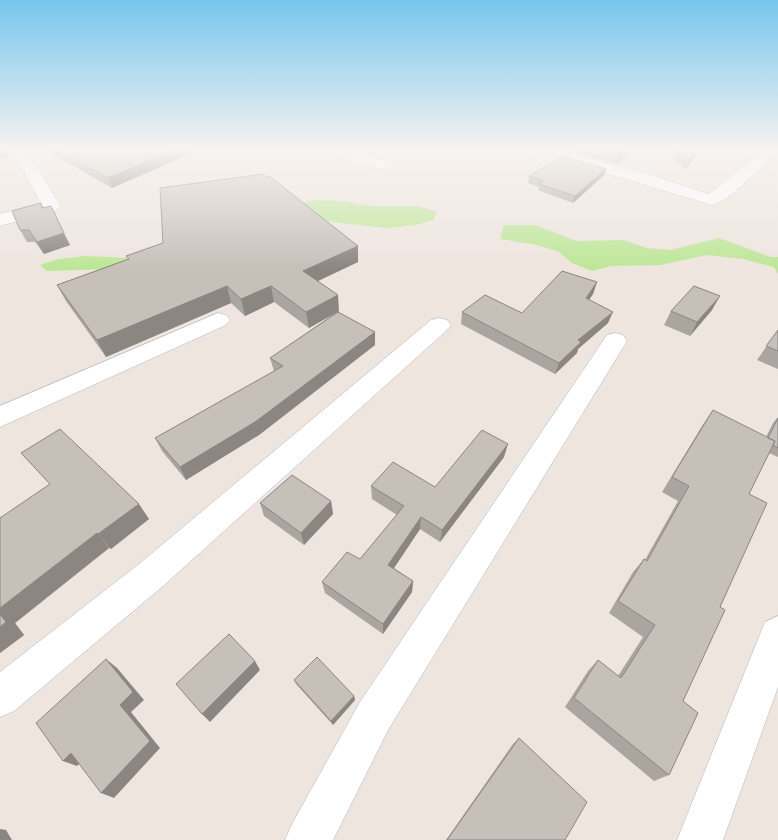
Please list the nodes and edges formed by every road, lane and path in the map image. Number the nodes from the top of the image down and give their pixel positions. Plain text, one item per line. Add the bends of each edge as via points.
1 (42, 189) edge
2 (677, 189) edge
3 (728, 189) edge
4 (0, 220) edge
5 (218, 320) dead end
6 (439, 325) dead end
7 (615, 341) dead end
8 (0, 417) edge
9 (778, 635) edge
10 (0, 698) edge
11 (308, 840) edge
12 (700, 840) edge

1 - 4 street via 51,206
2 - 3 street via 712,200
5 - 8 street
6 - 10 street via 151,575
7 - 11 street via 374,716
9 - 12 street

